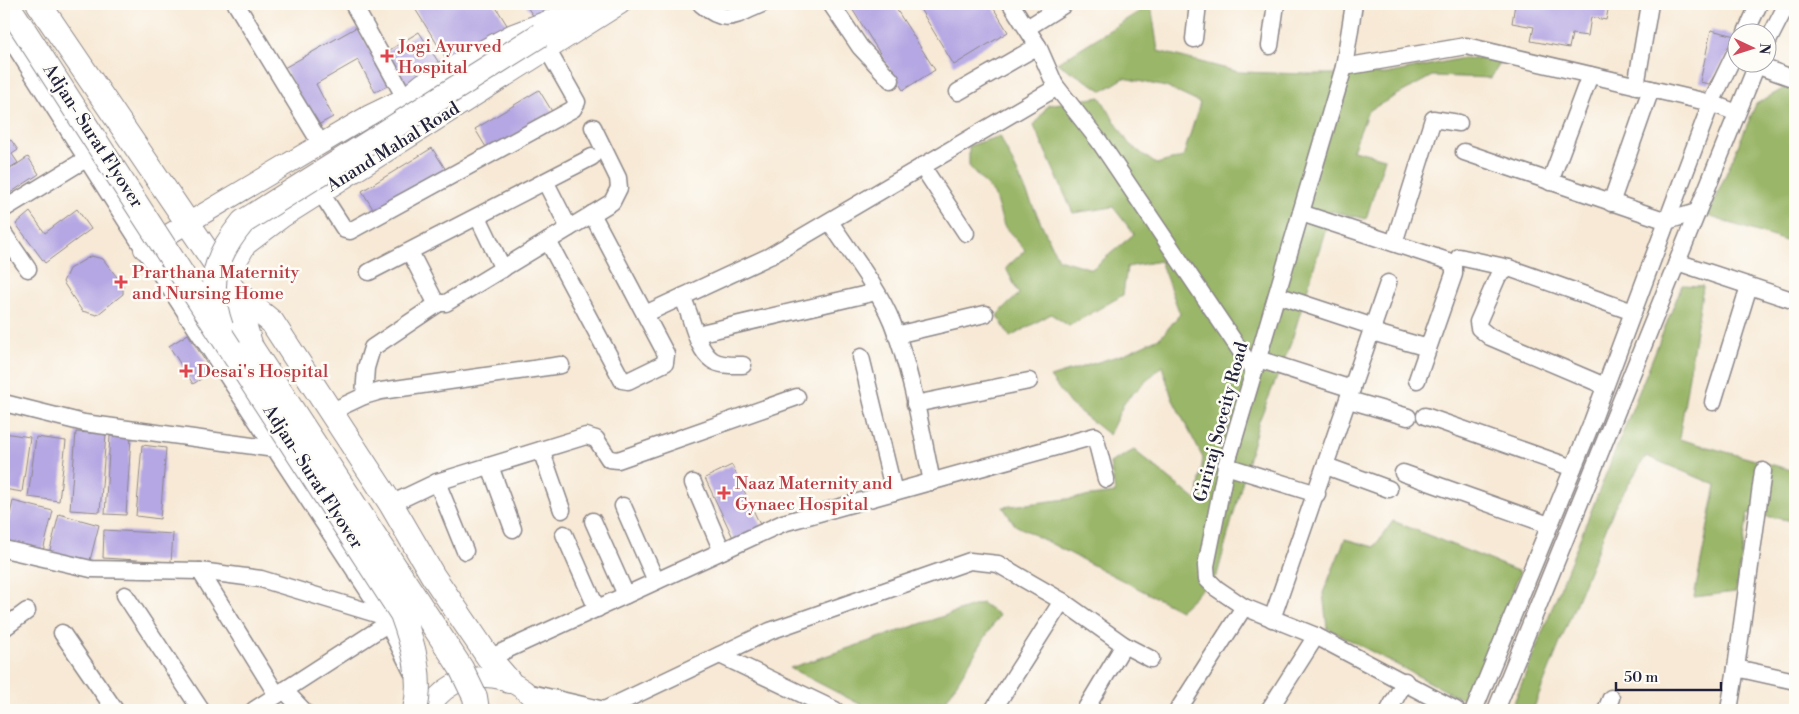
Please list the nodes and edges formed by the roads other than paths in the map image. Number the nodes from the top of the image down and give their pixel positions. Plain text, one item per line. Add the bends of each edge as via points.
1 (7, 4) edge
2 (39, 4) edge
3 (236, 4) edge
4 (353, 4) edge
5 (593, 4) edge
6 (620, 4) edge
7 (701, 4) edge
8 (762, 4) edge
9 (831, 4) edge
10 (1011, 4) edge
11 (1065, 4) edge
12 (1198, 4) edge
13 (1276, 4) edge
14 (1354, 4) edge
15 (1650, 4) edge
16 (1760, 4) edge
17 (1787, 4) edge
18 (1751, 22) edge
19 (1776, 25) edge
20 (1027, 28) junction
21 (4, 29) edge
22 (1194, 39) dead end
23 (544, 42) junction
24 (1038, 46) junction
25 (1270, 46) dead end
26 (1344, 67) junction
27 (1736, 72) edge
28 (1743, 72) edge
29 (1776, 72) edge
30 (1590, 75) junction
31 (1795, 79) edge
32 (890, 80) dead end
33 (1055, 85) junction
34 (1644, 87) junction
35 (958, 92) dead end
36 (405, 98) junction
37 (1711, 103) junction
38 (1737, 113) junction
39 (1460, 123) dead end
40 (593, 127) dead end
41 (321, 144) junction
42 (1464, 152) dead end
43 (592, 157) dead end
44 (86, 159) junction
45 (922, 166) junction
46 (1550, 182) junction
47 (546, 183) junction
48 (321, 193) junction
49 (1611, 202) junction
50 (4, 209) edge
51 (1697, 212) junction
52 (1301, 213) junction
53 (592, 214) junction
54 (478, 217) junction
55 (1667, 221) junction
56 (830, 222) junction
57 (189, 223) junction
58 (569, 228) junction
59 (4, 234) edge
60 (966, 234) dead end
61 (548, 241) junction
62 (1394, 243) junction
63 (144, 249) junction
64 (410, 252) junction
65 (1460, 257) dead end
66 (1677, 262) junction
67 (503, 268) junction
68 (1509, 268) junction
69 (28, 269) dead end
70 (369, 272) dead end
71 (1388, 284) dead end
72 (230, 285) junction
73 (1749, 286) junction
74 (876, 292) junction
75 (1277, 294) junction
76 (682, 297) junction
77 (1795, 302) edge
78 (439, 303) junction
79 (1633, 312) junction
80 (645, 314) junction
81 (985, 314) dead end
82 (188, 315) junction
83 (1373, 330) junction
84 (697, 334) junction
85 (896, 335) junction
86 (240, 347) junction
87 (1428, 348) junction
88 (861, 357) dead end
89 (561, 364) dead end
90 (743, 365) dead end
91 (1256, 365) junction
92 (1417, 380) dead end
93 (1029, 381) dead end
94 (1605, 386) junction
95 (1351, 395) junction
96 (364, 396) junction
97 (797, 397) dead end
98 (1713, 402) dead end
99 (4, 403) edge
100 (916, 404) junction
101 (330, 412) junction
102 (1425, 416) dead end
103 (1408, 417) dead end
104 (275, 448) junction
105 (541, 450) junction
106 (490, 466) junction
107 (1226, 466) junction
108 (1326, 466) junction
109 (1573, 468) junction
110 (1763, 471) dead end
111 (1403, 473) dead end
112 (1106, 479) dead end
113 (437, 482) junction
114 (932, 482) junction
115 (693, 484) dead end
116 (1389, 489) dead end
117 (894, 492) junction
118 (1316, 494) junction
119 (391, 504) junction
120 (623, 506) dead end
121 (562, 510) dead end
122 (593, 521) dead end
123 (1550, 525) junction
124 (513, 529) dead end
125 (564, 534) dead end
126 (4, 549) edge
127 (465, 551) dead end
128 (722, 551) junction
129 (200, 571) junction
130 (656, 581) junction
131 (125, 595) dead end
132 (626, 595) junction
133 (1062, 601) junction
134 (1244, 607) junction
135 (597, 609) junction
136 (27, 611) dead end
137 (1272, 619) junction
138 (385, 620) junction
139 (4, 628) edge
140 (62, 633) dead end
141 (1316, 636) junction
142 (1124, 645) junction
143 (720, 655) junction
144 (489, 658) junction
145 (1151, 660) dead end
146 (1736, 668) junction
147 (1405, 681) junction
148 (1795, 681) edge
149 (517, 686) junction
150 (280, 693) junction
151 (425, 709) edge
152 (115, 710) edge
153 (201, 710) edge
154 (254, 710) edge
155 (303, 710) edge
156 (477, 710) edge
157 (540, 710) edge
158 (604, 710) edge
159 (835, 710) edge
160 (993, 710) edge
161 (1085, 710) edge
162 (1178, 710) edge
163 (1269, 710) edge
164 (1389, 710) edge
165 (1456, 710) edge
166 (1474, 710) edge
167 (1496, 710) edge
168 (1729, 710) edge

1 - 86 highway, Adjan- Surat Flyover, bridge
2 - 57 highway
3 - 41 street
4 - 36 street
5 - 23 highway
5 - 36 main road, Anand Mahal Road via 513,34 423,83
6 - 23 main road, Anand Mahal Road
7 - 8 street via 716,16 724,17
9 - 32 street via 860,47
10 - 20 street
11 - 20 street
12 - 22 street
13 - 25 street
14 - 26 street, Giriraj Soceity Road
15 - 34 street
16 - 18 street
17 - 19 street
20 - 24 street
21 - 44 street
23 - 48 main road, Anand Mahal Road
23 - 48 street via 577,102 573,109 350,231 345,230
23 - 86 highway, bridge via 243,222 219,257 214,279 215,308
24 - 33 street
24 - 35 street
26 - 30 street via 1466,46
26 - 52 street, Giriraj Soceity Road
27 - 37 street
28 - 38 street
29 - 31 street
30 - 34 street
30 - 46 street
33 - 45 street via 1054,89
33 - 91 street via 1099,141
34 - 37 street
34 - 49 street
36 - 41 main road, Anand Mahal Road
37 - 38 street
37 - 55 street
38 - 51 street
39 - 62 street via 1433,119
40 - 53 street via 615,168 619,188 612,202
41 - 57 main road, Anand Mahal Road
42 - 46 street
43 - 47 street
44 - 50 street
44 - 63 street
45 - 56 street
45 - 60 street
46 - 49 street
47 - 54 street
47 - 58 street
48 - 72 main road, Anand Mahal Road via 246,245
49 - 55 street
51 - 55 street
51 - 66 street
52 - 62 street
52 - 75 street, Giriraj Soceity Road
53 - 58 street
53 - 80 street
54 - 64 street
54 - 67 street
55 - 79 street
56 - 74 street
56 - 76 street via 770,256
57 - 63 main road, Anand Mahal Road
57 - 72 highway
58 - 61 street
59 - 69 street
61 - 67 street
61 - 80 street via 624,381 667,360
62 - 87 street via 1448,261 1454,266
63 - 82 street
64 - 70 street
64 - 78 street
65 - 68 street
66 - 73 street
66 - 167 street
67 - 78 street via 446,303
68 - 79 street
68 - 94 street via 1498,276 1478,322 1479,328 1490,337
71 - 83 street
72 - 82 main road, Anand Mahal Road
72 - 86 highway, Adjan- Surat Flyover
72 - 101 highway via 272,322
73 - 77 street
73 - 98 street
74 - 84 street
74 - 85 street
75 - 83 street
75 - 91 street, Giriraj Soceity Road
76 - 80 street
76 - 84 street
78 - 96 street via 372,348 366,368
79 - 94 street
81 - 85 street
82 - 104 street
83 - 87 street
83 - 95 street
84 - 90 street via 704,352 712,360 721,364
85 - 100 street
86 - 151 highway, Adjan- Surat Flyover, bridge via 402,614 416,663 417,702
86 - 156 highway, Adjan- Surat Flyover, bridge via 461,668 475,697
87 - 92 street
88 - 117 street
89 - 96 street
91 - 95 street
91 - 107 street, Giriraj Soceity Road
93 - 100 street
94 - 109 street
95 - 103 street
95 - 108 street
96 - 101 street
97 - 105 street via 618,460 609,459 593,436
99 - 104 street via 84,423
100 - 114 street
101 - 119 highway
102 - 109 street
104 - 138 street
105 - 106 street
105 - 121 street
106 - 113 street
106 - 124 street
107 - 118 street
107 - 134 street, Giriraj Soceity Road via 1206,566 1207,578
108 - 116 street
108 - 118 street
109 - 123 street
110 - 146 street
111 - 123 street
112 - 114 street via 1095,436
113 - 119 street
113 - 127 street
114 - 117 street
115 - 128 street
117 - 128 street via 783,523
118 - 137 street
119 - 144 highway via 433,576
120 - 130 street
122 - 132 street
123 - 166 street
125 - 135 street
126 - 129 street via 91,569
128 - 130 street
129 - 138 street via 261,579
129 - 150 street
130 - 132 street
131 - 153 street
132 - 135 street
133 - 142 street
133 - 143 street via 998,564 970,561 776,628
133 - 160 street
134 - 137 street, Giriraj Soceity Road
134 - 162 street
135 - 144 street
136 - 139 street
137 - 141 street, Giriraj Soceity Road
138 - 150 street
138 - 151 street
140 - 152 street
141 - 147 street, Giriraj Soceity Road
141 - 163 street
142 - 145 street
142 - 161 street
143 - 158 street
143 - 159 street
144 - 149 highway
146 - 148 street
146 - 168 street
147 - 164 street
147 - 165 street, Giriraj Soceity Road
149 - 151 main road via 491,676 472,677 455,684
149 - 157 main road
149 - 158 street
150 - 154 street
150 - 155 street

